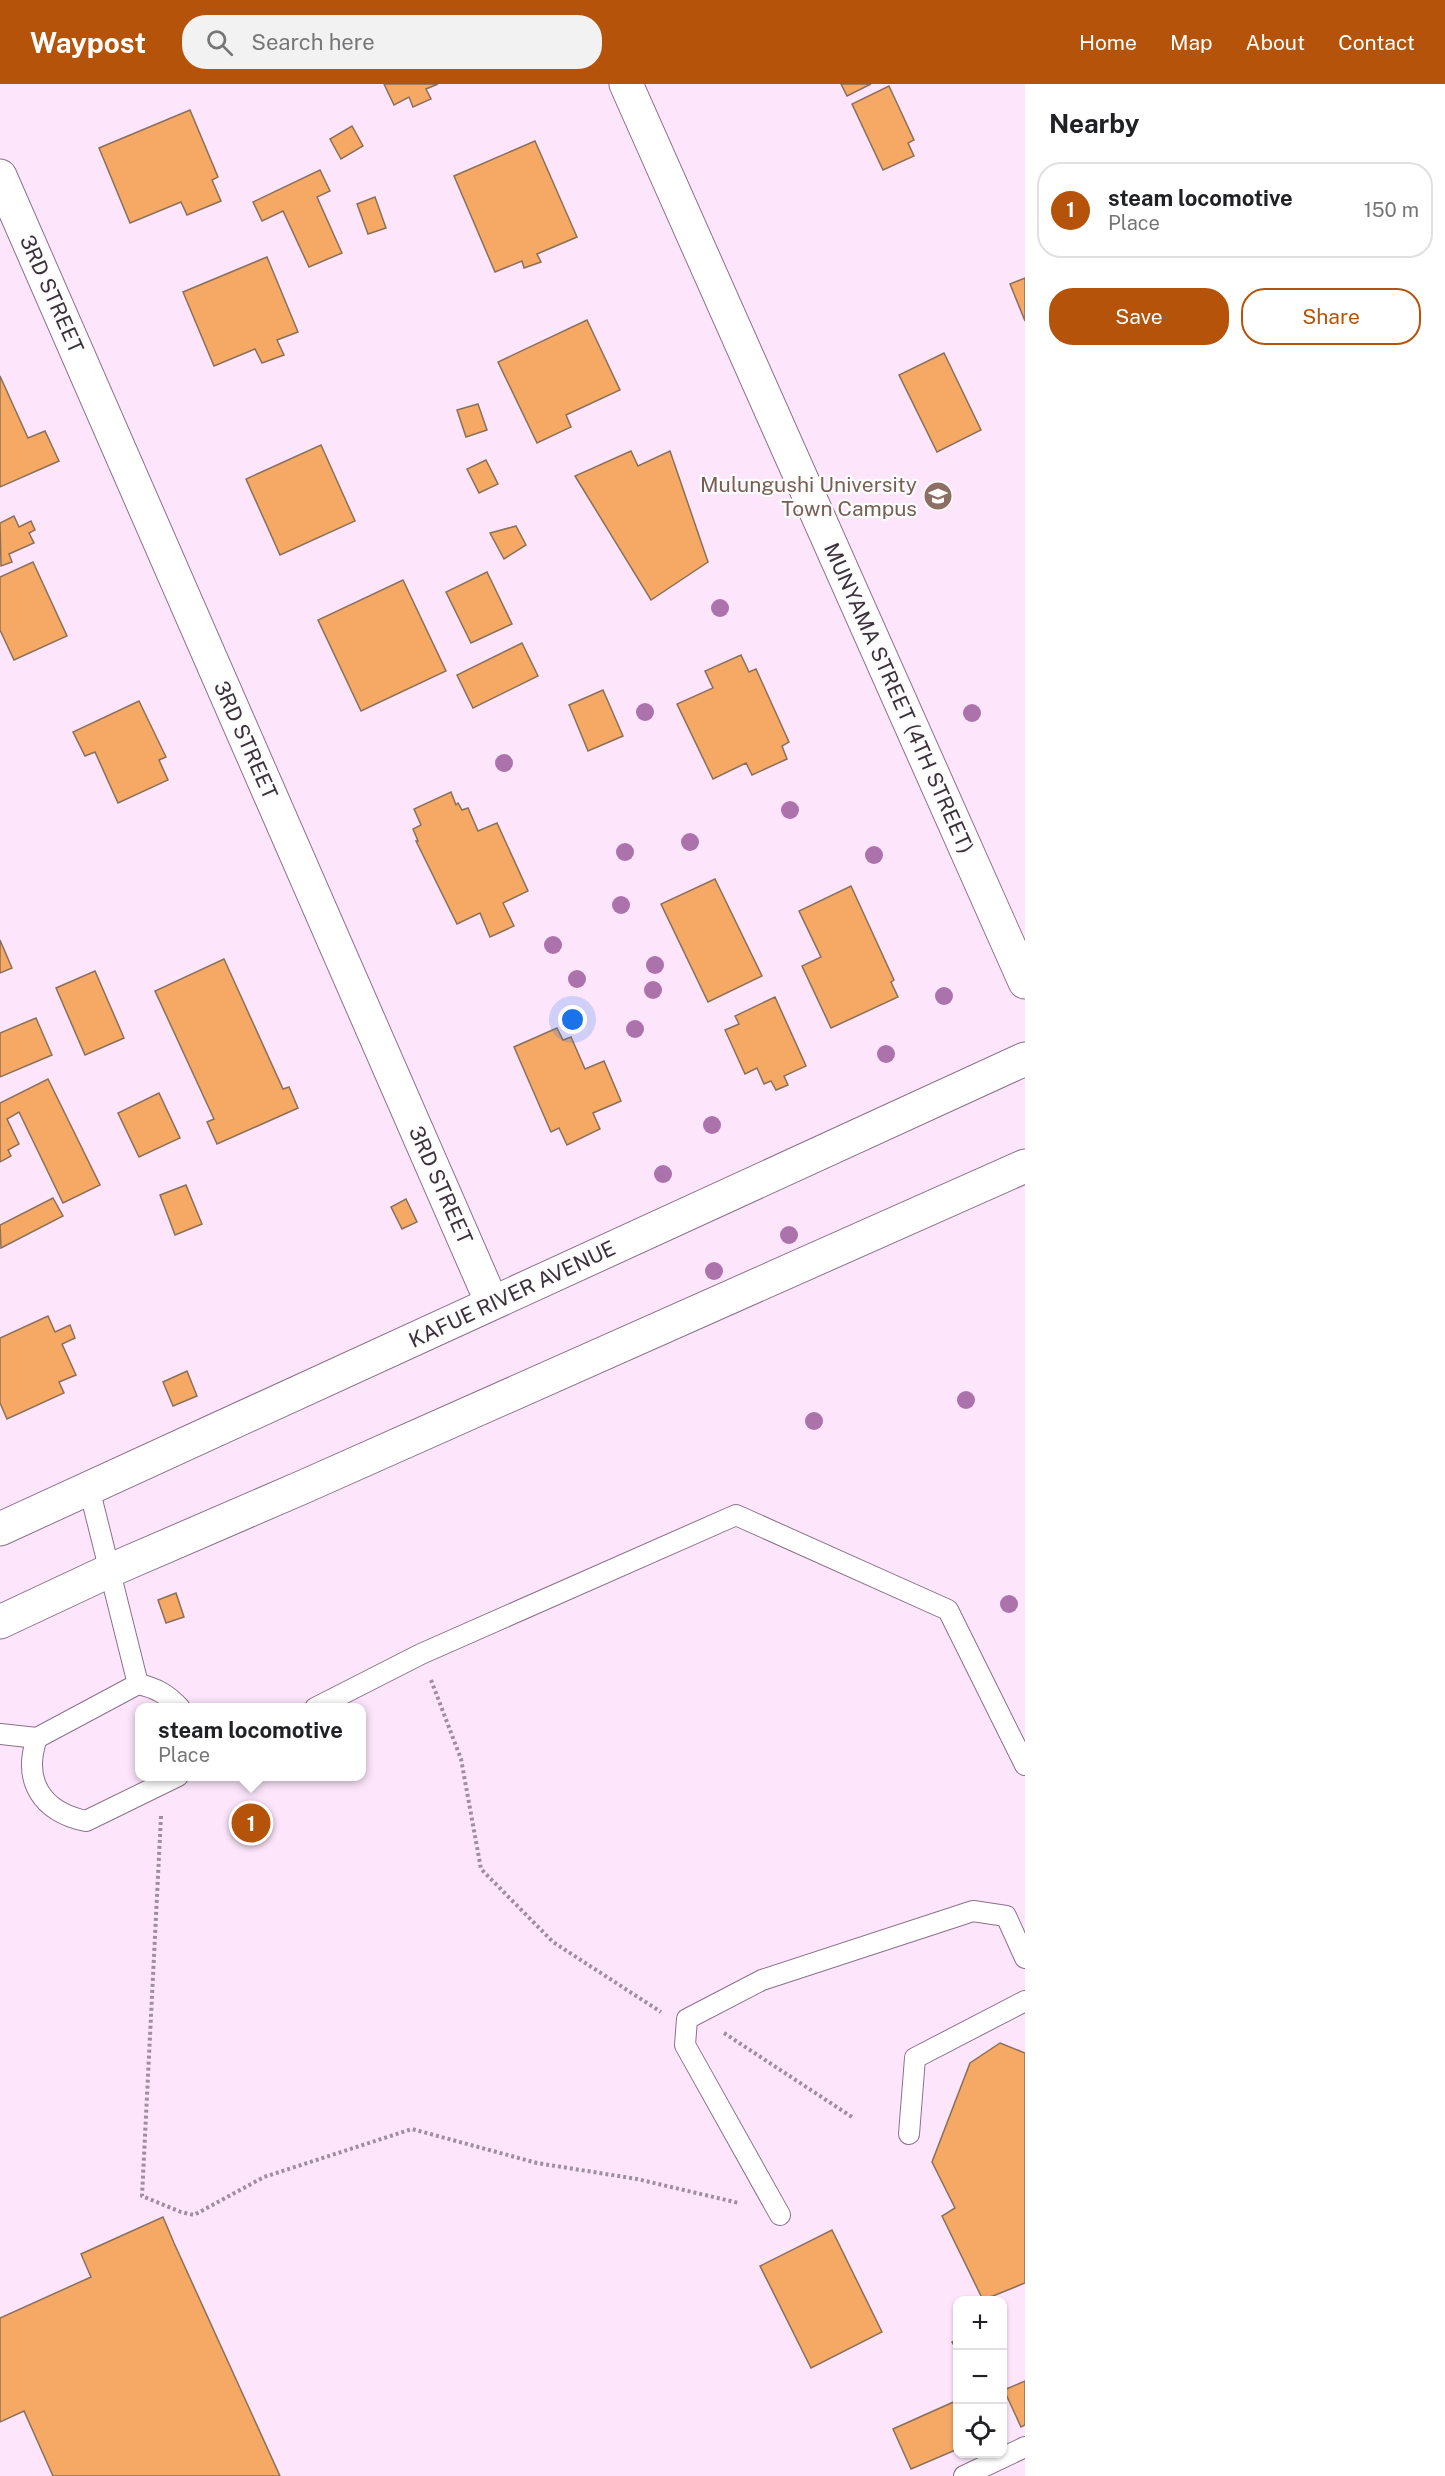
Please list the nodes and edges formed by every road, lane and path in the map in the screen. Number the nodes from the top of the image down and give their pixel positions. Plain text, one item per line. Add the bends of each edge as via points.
1 (626, 84) edge
2 (0, 176) edge
3 (1025, 982) edge
4 (1025, 1059) edge
5 (1025, 1166) edge
6 (492, 1303) junction
7 (89, 1488) junction
8 (0, 1529) edge
9 (111, 1570) junction
10 (0, 1622) edge
11 (421, 1654) junction
12 (138, 1684) junction
13 (176, 1703) edge
14 (323, 1703) edge
15 (0, 1734) edge
16 (37, 1738) junction
17 (1025, 1765) edge
18 (168, 1781) edge
19 (170, 1781) edge
20 (1025, 1958) edge
21 (1025, 2001) edge
22 (687, 2019) junction
23 (852, 2117) dead end
24 (909, 2134) dead end
25 (780, 2215) joint
26 (1025, 2447) edge
27 (964, 2476) edge

1 - 3 street, MUNYAMA STREET (4TH STREET)
2 - 6 street, 3RD STREET
4 - 6 street, KAFUE RIVER AVENUE
5 - 9 street
6 - 7 street, KAFUE RIVER AVENUE
7 - 8 street, KAFUE RIVER AVENUE
7 - 9 lane
9 - 10 street
9 - 12 lane
11 - 14 lane
11 - 17 lane via 736,1515 948,1610
11 - 22 path via 461,1758 481,1869 553,1942 656,2010
12 - 13 lane via 154,1688
12 - 16 lane
15 - 16 lane
16 - 18 lane via 31,1754 36,1786 44,1800 70,1818 86,1821
19 - 25 path via 142,2196 194,2215 264,2177 412,2129 537,2163 690,2190
20 - 22 lane via 1006,1916 973,1911 762,1980
21 - 24 lane via 915,2058
22 - 23 path via 716,2028
22 - 25 lane via 686,2045
26 - 27 lane

